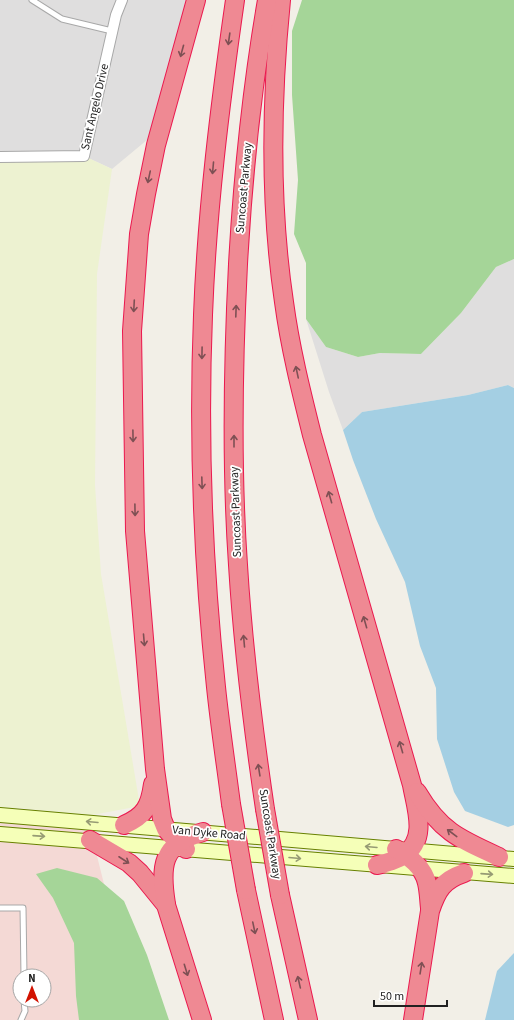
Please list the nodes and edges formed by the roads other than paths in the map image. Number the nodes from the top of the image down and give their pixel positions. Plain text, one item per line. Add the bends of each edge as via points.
1 (32, 0) edge
2 (122, 0) edge
3 (196, 0) edge
4 (234, 0) edge
5 (267, 0) edge
6 (281, 0) edge
7 (112, 31) junction
8 (0, 157) edge
9 (155, 769) junction
10 (412, 785) junction
11 (0, 814) edge
12 (124, 825) junction
13 (166, 829) junction
14 (203, 832) junction
15 (0, 834) edge
16 (90, 840) junction
17 (179, 847) junction
18 (403, 851) junction
19 (506, 858) edge
20 (377, 865) junction
21 (420, 869) junction
22 (464, 873) junction
23 (514, 876) edge
24 (166, 905) junction
25 (0, 908) edge
26 (430, 910) junction
27 (24, 968) edge
28 (24, 1008) edge
29 (21, 1020) edge
30 (202, 1020) edge
31 (274, 1020) edge
32 (308, 1020) edge
33 (412, 1020) edge

1 - 7 lane via 62,19
2 - 7 street, Sant Angelo Drive
3 -> 9 highway via 156,145 146,194 139,234 132,331 135,531
4 -> 31 highway, bridge via 214,156 203,306 201,456 204,533 216,687 231,804 246,890
32 -> 5 highway, Suncoast Parkway, bridge via 280,895 253,725 238,564 234,478 236,299 242,200
10 -> 6 highway via 312,435 298,380 284,302 273,173 274,91
7 - 8 street, Sant Angelo Drive via 84,156
9 - 12 highway via 148,807 139,817
9 - 13 highway via 162,819
10 - 18 highway via 419,820 418,836
19 -> 10 highway via 462,840 439,823
12 -> 11 main road, Van Dyke Road
12 - 13 main road, Van Dyke Road
13 - 14 main road, Van Dyke Road
13 - 17 highway
14 - 17 highway via 194,835
18 -> 14 main road, Van Dyke Road
15 -> 16 main road, Van Dyke Road
16 - 17 main road, Van Dyke Road
16 -> 24 highway via 129,863
17 -> 20 main road, Van Dyke Road
17 - 24 highway via 168,855 164,863 163,886
18 - 19 main road, Van Dyke Road
18 - 20 highway via 394,860
18 - 21 highway
20 - 21 main road, Van Dyke Road
21 - 22 main road, Van Dyke Road
21 - 26 highway via 428,885
22 -> 23 main road, Van Dyke Road
22 - 26 highway via 443,884
24 -> 30 highway
25 - 27 lane via 23,908
33 -> 26 highway
28 - 29 lane

